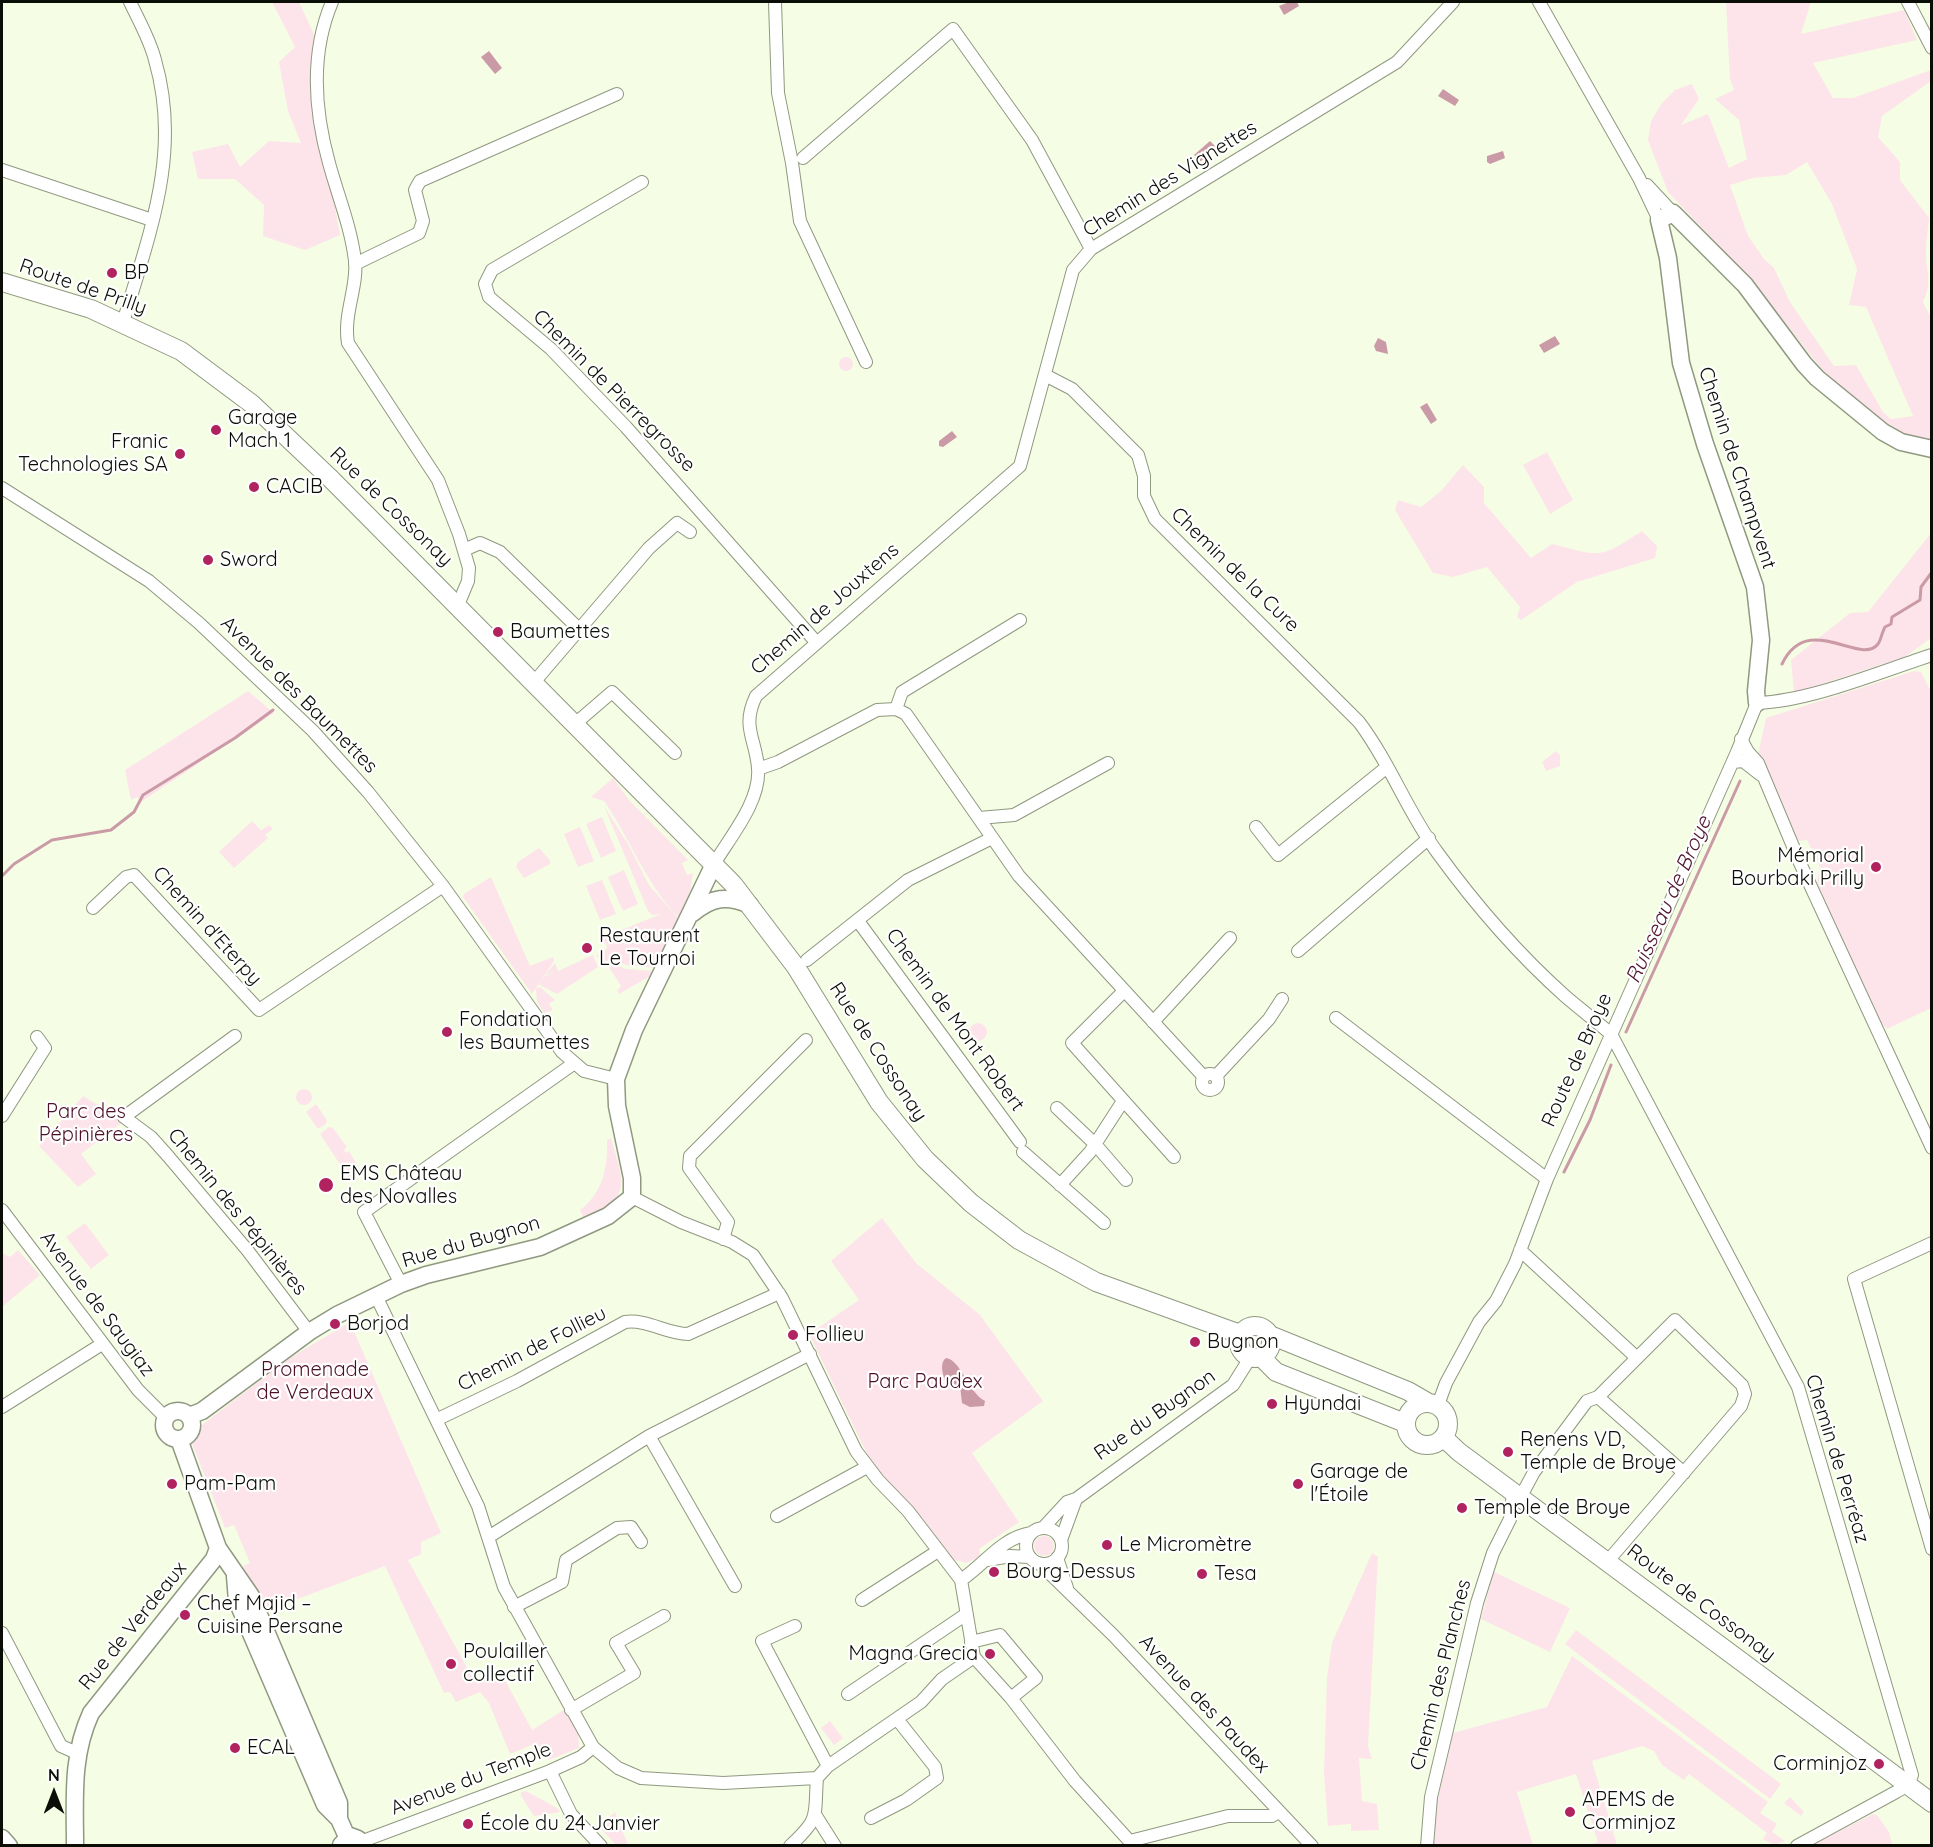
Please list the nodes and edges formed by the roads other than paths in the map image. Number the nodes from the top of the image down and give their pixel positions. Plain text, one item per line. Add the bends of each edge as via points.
1 (130, 2) edge
2 (332, 2) edge
3 (775, 2) edge
4 (1453, 2) edge
5 (1539, 2) edge
6 (1908, 2) edge
7 (1932, 48) edge
8 (617, 94) dead end
9 (803, 158) dead end
10 (2, 170) edge
11 (642, 182) dead end
12 (1666, 217) junction
13 (152, 220) junction
14 (1091, 249) junction
15 (355, 264) junction
16 (2, 282) edge
17 (123, 323) junction
18 (866, 362) dead end
19 (211, 372) joint
20 (1045, 375) junction
21 (1932, 449) edge
22 (2, 488) edge
23 (965, 516) joint
24 (690, 532) dead end
25 (464, 550) junction
26 (1755, 587) joint
27 (458, 605) junction
28 (1020, 620) dead end
29 (581, 631) junction
30 (818, 643) junction
31 (1932, 655) edge
32 (535, 681) junction
33 (1757, 703) junction
34 (896, 709) junction
35 (576, 723) junction
36 (1742, 740) junction
37 (675, 753) dead end
38 (1732, 762) junction
39 (1108, 763) dead end
40 (1387, 767) junction
41 (758, 769) junction
42 (1762, 775) junction
43 (979, 818) junction
44 (1257, 827) dead end
45 (990, 838) junction
46 (1429, 838) junction
47 (714, 864) junction
48 (443, 886) junction
49 (750, 905) junction
50 (93, 908) dead end
51 (690, 915) junction
52 (858, 921) junction
53 (1230, 938) dead end
54 (1298, 951) dead end
55 (807, 960) dead end
56 (1124, 991) junction
57 (1282, 999) dead end
58 (1336, 1018) dead end
59 (1153, 1022) junction
60 (1611, 1034) junction
61 (235, 1036) dead end
62 (37, 1037) dead end
63 (806, 1040) dead end
64 (573, 1064) junction
65 (616, 1079) junction
66 (1123, 1101) junction
67 (1056, 1108) dead end
68 (2, 1116) edge
69 (1095, 1144) junction
70 (1932, 1148) edge
71 (1174, 1157) dead end
72 (1547, 1179) junction
73 (1126, 1180) dead end
74 (1060, 1185) junction
75 (632, 1197) junction
76 (2, 1210) edge
77 (1104, 1223) dead end
78 (723, 1239) junction
79 (1932, 1243) edge
80 (1520, 1250) junction
81 (401, 1284) junction
82 (779, 1293) junction
83 (376, 1296) junction
84 (309, 1332) junction
85 (1240, 1334) junction
86 (1270, 1335) junction
87 (102, 1344) junction
88 (810, 1354) junction
89 (1636, 1357) junction
90 (1255, 1358) junction
91 (1598, 1397) junction
92 (1432, 1404) junction
93 (2, 1407) edge
94 (189, 1416) junction
95 (166, 1418) junction
96 (438, 1419) junction
97 (1406, 1423) junction
98 (649, 1436) junction
99 (1444, 1438) junction
100 (179, 1439) junction
101 (867, 1467) junction
102 (1684, 1473) junction
103 (1076, 1499) junction
104 (1522, 1499) junction
105 (777, 1516) dead end
106 (1510, 1519) junction
107 (1043, 1528) junction
108 (1030, 1533) junction
109 (490, 1536) junction
110 (1061, 1540) junction
111 (641, 1542) dead end
112 (218, 1548) junction
113 (1932, 1549) edge
114 (938, 1551) junction
115 (1057, 1558) junction
116 (988, 1560) junction
117 (1034, 1560) junction
118 (1607, 1562) junction
119 (961, 1580) junction
120 (735, 1586) dead end
121 (1067, 1588) junction
122 (862, 1600) dead end
123 (514, 1606) junction
124 (965, 1615) junction
125 (664, 1616) dead end
126 (795, 1626) dead end
127 (2, 1633) edge
128 (971, 1642) junction
129 (974, 1657) junction
130 (848, 1694) dead end
131 (1011, 1698) junction
132 (571, 1710) junction
133 (897, 1719) junction
134 (593, 1747) junction
135 (76, 1754) junction
136 (828, 1766) junction
137 (550, 1771) junction
138 (817, 1778) junction
139 (1908, 1785) junction
140 (1932, 1803) edge
141 (1278, 1812) junction
142 (816, 1816) junction
143 (871, 1818) dead end
144 (807, 1830) junction
145 (2, 1838) edge
146 (352, 1842) edge
147 (834, 1843) edge
148 (1130, 1844) edge
149 (9, 1845) edge
150 (75, 1845) edge
151 (601, 1845) edge
152 (790, 1845) edge
153 (1312, 1845) edge
154 (1427, 1845) edge
155 (1797, 1845) edge

1 - 13 street via 155,58 164,100 166,148
2 - 15 street via 318,45 316,95
3 - 18 street via 778,93 800,221
4 - 14 street, Chemin des Vignettes via 1397,62
5 - 12 street via 1639,178
6 - 7 street
8 - 15 street via 420,181 415,190 423,220 419,233
9 - 14 street via 953,29 1032,140
10 - 13 street
11 - 30 street, Chemin de Pierregrosse via 492,270 485,284 489,297 551,349 626,427
12 - 21 street via 1745,285 1817,378 1883,432 1901,442
12 - 26 street, Chemin de Champvent via 1683,373
13 - 17 street
14 - 20 street, Chemin des Vignettes via 1073,270
15 - 25 street via 346,328 348,343 438,480
16 - 17 main road, Route de Prilly
17 - 19 main road, Route de Prilly via 181,351
19 - 27 main road, Rue de Cossonay via 252,404
20 - 23 street, Chemin des Vignettes via 1020,466
20 - 40 street, Chemin de la Cure via 1072,389 1128,443 1138,455 1144,496 1155,519 1359,722
22 - 48 street, Avenue des Baumettes via 149,581 199,623 320,739
23 - 30 street, Chemin de Jouxtens
24 - 29 street via 677,524 663,535
25 - 27 street via 468,581
25 - 29 street, Rue de Cossonay via 480,543 495,548
26 - 33 street, Route de Broye via 1761,640
27 - 32 main road, Rue de Cossonay
28 - 34 street via 902,692
29 - 32 street
30 - 41 street, Chemin de Jouxtens via 756,696 748,720
31 - 33 street via 1805,695
32 - 35 main road, Rue de Cossonay
33 - 36 street, Route de Broye
34 - 41 street via 862,716
34 - 43 street via 913,721
35 - 37 street via 612,692
35 - 47 main road, Rue de Cossonay
36 - 38 street, Route de Broye
36 - 42 street
38 - 42 street via 1743,761
38 - 60 street, Route de Broye
39 - 43 street via 1014,816
40 - 44 street via 1278,855
40 - 46 street, Chemin de la Cure
41 - 47 street, Chemin de Jouxtens via 752,798
42 - 70 street
43 - 45 street
45 - 52 street, Chemin de Mont Robert via 908,880
45 - 56 street via 1019,876
46 - 54 street
46 - 60 street, Chemin de la Cure via 1463,886 1514,945 1565,996
47 - 49 main road, Rue de Cossonay
47 - 51 street, Chemin de Jouxtens
48 - 50 street, Chemin d'Eterpy via 259,1010 136,877 129,875
48 - 64 street, Avenue des Baumettes via 553,1042
49 - 51 street via 734,898 716,898
49 - 85 main road, Rue de Cossonay via 796,967 879,1102 925,1159 971,1203 1020,1240 1096,1282
51 - 65 street, Chemin de Jouxtens via 634,1030
52 - 55 street, Chemin de Mont Robert
52 - 74 street, Chemin de Mont Robert via 1022,1147
53 - 59 street
56 - 59 street
56 - 66 street via 1072,1043
57 - 59 street via 1269,1019 1210,1076
58 - 72 street
60 - 72 street, Route de Broye
60 - 139 street, Chemin de Perréaz via 1798,1387 1912,1775
61 - 84 street, Chemin des Pépinières via 124,1117 168,1156 248,1251
62 - 68 street via 45,1048
63 - 78 street via 690,1156 689,1168 728,1222
64 - 65 street, Avenue des Baumettes
64 - 81 street via 364,1212
65 - 75 street, Chemin de Jouxtens via 616,1106 632,1178
66 - 69 street
66 - 71 street
67 - 69 street
69 - 73 street
69 - 74 street
72 - 80 street, Route de Broye
74 - 77 street, Chemin de Mont Robert
75 - 78 street
75 - 81 street, Rue du Bugnon via 608,1216 540,1247
76 - 87 street, Avenue de Saugiaz
78 - 82 street via 753,1255
79 - 113 street via 1854,1279
80 - 89 street
80 - 92 street, Route de Broye via 1497,1300 1479,1322
81 - 83 street, Rue du Bugnon
82 - 88 street
82 - 96 street, Chemin de Follieu via 688,1334 674,1334 636,1321 625,1322 518,1381
83 - 84 street, Rue du Bugnon
83 - 96 street
84 - 94 street, Rue du Bugnon via 202,1411
85 - 86 main road, Rue de Cossonay via 1255,1326
85 - 90 main road via 1242,1352
86 - 90 main road via 1270,1348
86 - 92 main road, Rue de Cossonay
87 - 93 street
87 - 95 street, Avenue de Saugiaz
88 - 98 street
88 - 101 street
89 - 91 street
89 - 102 street via 1675,1320 1742,1385 1745,1394 1741,1406
90 - 97 main road via 1276,1372
90 - 103 street, Rue du Bugnon via 1233,1385
91 - 102 street
91 - 104 street via 1587,1401 1559,1436 1534,1472
92 - 97 main road via 1418,1405 1410,1411
92 - 99 main road via 1447,1415 1449,1427
94 - 95 street via 177,1411
94 - 100 street via 190,1432
95 - 100 street via 165,1430
96 - 109 street
97 - 99 main road via 1411,1438 1421,1445 1434,1445
98 - 109 street
98 - 120 street
99 - 104 main road, Route de Cossonay
100 - 112 street
101 - 105 street
101 - 114 street
102 - 118 street
103 - 107 street, Rue du Bugnon via 1067,1502
103 - 110 street
104 - 106 street, Chemin des Planches
104 - 106 street
104 - 118 main road, Route de Cossonay
106 - 154 street, Chemin des Planches via 1493,1553 1477,1603 1431,1797
107 - 108 street, Rue du Bugnon
107 - 110 street
108 - 116 street, Rue du Bugnon via 1009,1541
108 - 117 street via 1026,1549
109 - 123 street via 504,1587
110 - 115 street
111 - 123 street via 631,1527 618,1528 566,1560 562,1582
112 - 135 street, Rue de Verdeaux via 214,1558 98,1701
112 - 146 street via 250,1596 254,1622 282,1689 339,1803 339,1820
114 - 119 street
114 - 122 street
115 - 117 street, Rue du Bugnon via 1049,1563
115 - 121 street, Avenue des Paudex
116 - 117 street, Rue du Bugnon via 1010,1556
116 - 119 street, Rue du Bugnon
117 - 121 street, Avenue des Paudex
118 - 139 main road, Route de Cossonay
119 - 124 street
121 - 141 street, Avenue des Paudex
123 - 132 street
124 - 128 street
124 - 130 street
125 - 132 street via 616,1643 634,1673
126 - 136 street via 762,1641
127 - 135 street via 61,1746
128 - 129 street
128 - 131 street via 1000,1635 1036,1678
129 - 131 street
129 - 133 street
131 - 148 street
132 - 134 street
133 - 136 street
133 - 143 street via 938,1775 906,1800
134 - 137 street, Avenue du Temple
134 - 138 street via 618,1768 641,1778 723,1782
135 - 150 street, Rue de Verdeaux
136 - 138 street
137 - 146 street, Avenue du Temple
137 - 151 street via 571,1814
138 - 142 street
139 - 140 main road, Route de Cossonay
139 - 155 street via 1850,1820
141 - 148 street via 1272,1816 1228,1816
141 - 153 street, Avenue des Paudex
142 - 144 street
142 - 147 street
144 - 147 street
144 - 152 street
145 - 149 street

